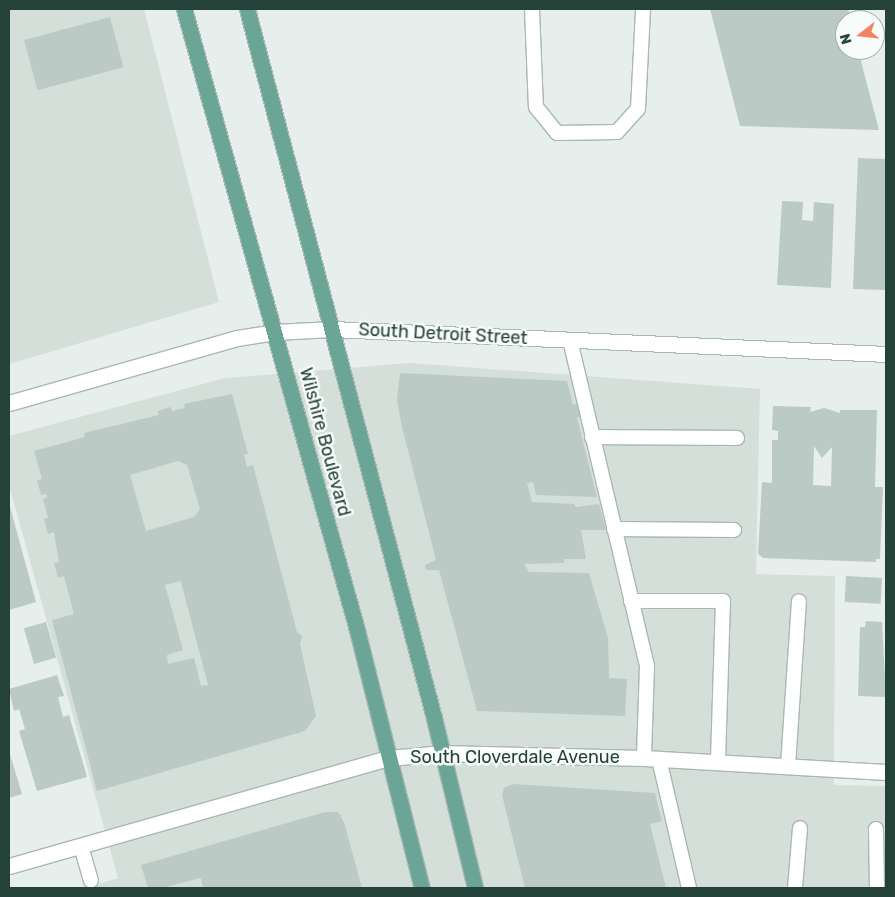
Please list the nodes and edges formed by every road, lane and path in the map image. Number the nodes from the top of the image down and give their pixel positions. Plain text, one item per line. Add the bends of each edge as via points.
1 (184, 9) edge
2 (247, 9) edge
3 (532, 9) edge
4 (643, 9) edge
5 (332, 329) junction
6 (276, 332) junction
7 (570, 340) junction
8 (886, 354) edge
9 (9, 403) edge
10 (592, 437) junction
11 (737, 438) dead end
12 (614, 529) junction
13 (734, 530) dead end
14 (631, 601) junction
15 (799, 602) dead end
16 (443, 753) junction
17 (389, 758) junction
18 (651, 759) junction
19 (718, 762) junction
20 (788, 766) junction
21 (886, 772) edge
22 (800, 828) dead end
23 (876, 829) dead end
24 (81, 846) junction
25 (9, 866) edge
26 (91, 881) dead end
27 (422, 888) edge
28 (476, 888) edge
29 (689, 888) edge
30 (795, 888) edge
31 (877, 888) edge

1 - 6 main road, Wilshire Boulevard
2 - 5 main road, Wilshire Boulevard
3 - 4 lane via 536,107 557,133 616,132 638,109
5 - 6 street, South Detroit Street
5 - 7 street, South Detroit Street
5 - 16 main road, Wilshire Boulevard
6 - 9 street, South Detroit Street via 237,338
6 - 17 main road, Wilshire Boulevard
7 - 8 street, South Detroit Street
7 - 10 lane
10 - 11 lane
10 - 12 lane
12 - 13 lane
12 - 14 lane
14 - 18 lane via 647,666
14 - 19 lane via 724,601
15 - 20 lane
16 - 17 street, South Cloverdale Avenue
16 - 18 street, South Cloverdale Avenue
16 - 28 main road, Wilshire Boulevard
17 - 24 street, South Cloverdale Avenue
17 - 27 main road, Wilshire Boulevard
18 - 19 street, South Cloverdale Avenue
18 - 29 lane
19 - 20 street, South Cloverdale Avenue
20 - 21 street, South Cloverdale Avenue
22 - 30 lane
23 - 31 lane
24 - 25 street, South Cloverdale Avenue
24 - 26 lane

